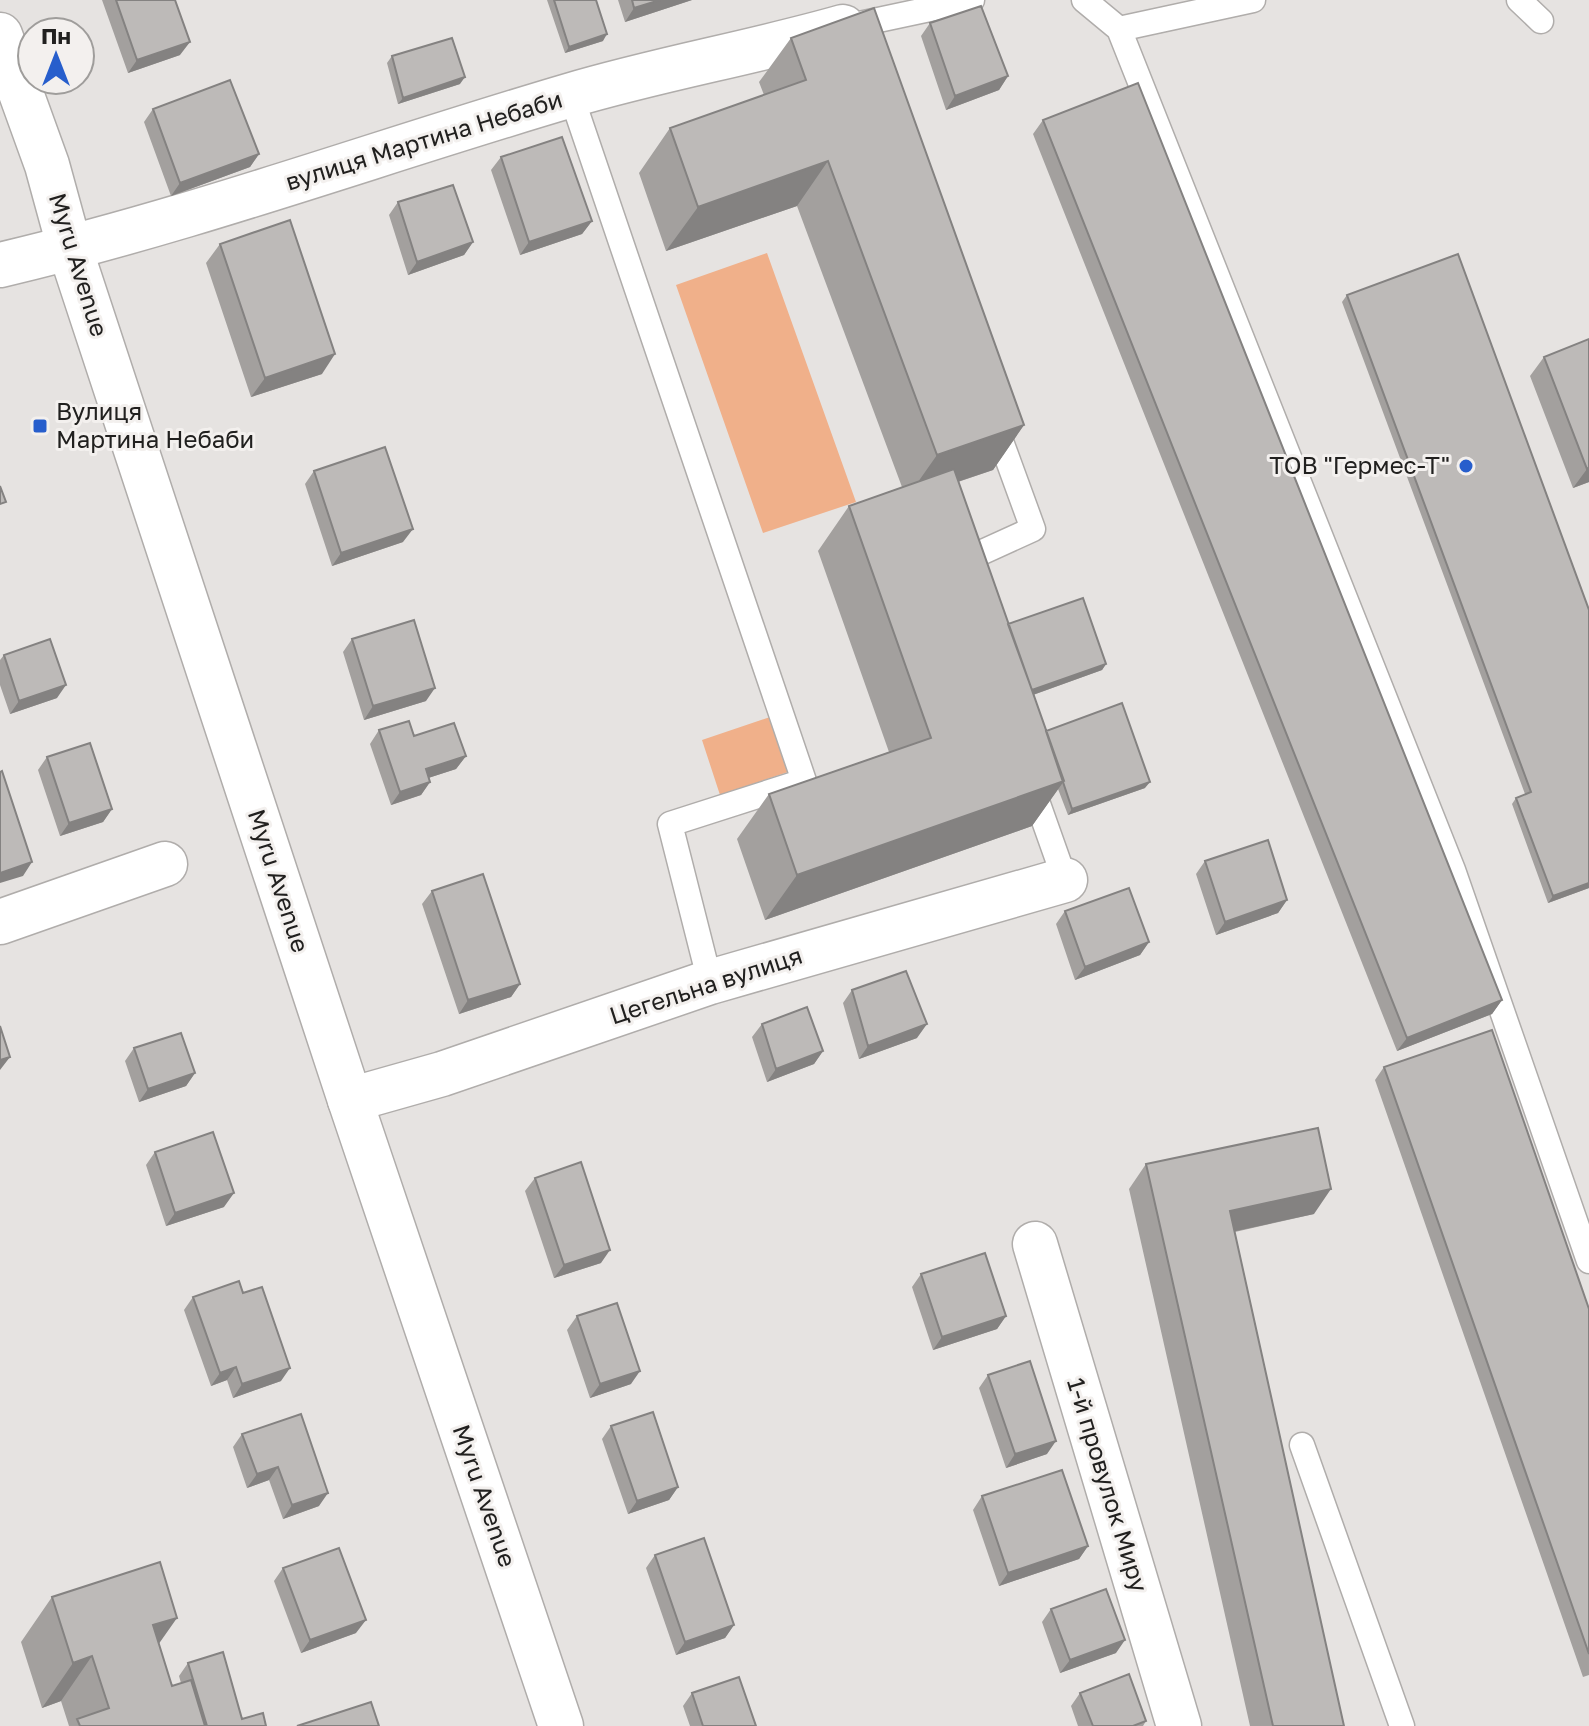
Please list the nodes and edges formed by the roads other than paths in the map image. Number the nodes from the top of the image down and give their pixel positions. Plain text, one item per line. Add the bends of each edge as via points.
1 (972, 0) edge
2 (1084, 0) edge
3 (1253, 0) edge
4 (1519, 0) edge
5 (1541, 21) dead end
6 (1119, 29) junction
7 (0, 35) edge
8 (855, 40) joint
9 (571, 95) junction
10 (70, 249) junction
11 (0, 265) edge
12 (986, 400) edge
13 (963, 592) edge
14 (1024, 765) edge
15 (165, 864) dead end
16 (1065, 880) joint
17 (0, 922) edge
18 (710, 982) junction
19 (350, 1100) junction
20 (1035, 1244) dead end
21 (1589, 1261) edge
22 (1302, 1445) dead end
23 (561, 1726) edge
24 (1179, 1726) edge
25 (1402, 1726) edge

1 - 8 lane
2 - 6 lane
3 - 6 lane
4 - 5 lane
6 - 21 lane via 1453,870
7 - 10 street, Myru Avenue via 47,165
8 - 9 street, вулиця Мартина Небаби via 764,50
9 - 10 street, вулиця Мартина Небаби
9 - 18 lane via 804,781 670,824
10 - 11 street, вулиця Мартина Небаби
10 - 19 street, Myru Avenue
12 - 13 lane via 1033,529 953,563
14 - 16 lane
15 - 17 street
16 - 18 street, Цегельна вулиця
18 - 19 street, Цегельна вулиця
19 - 23 street, Myru Avenue
20 - 24 street, 1-й провулок Миру
22 - 25 lane

